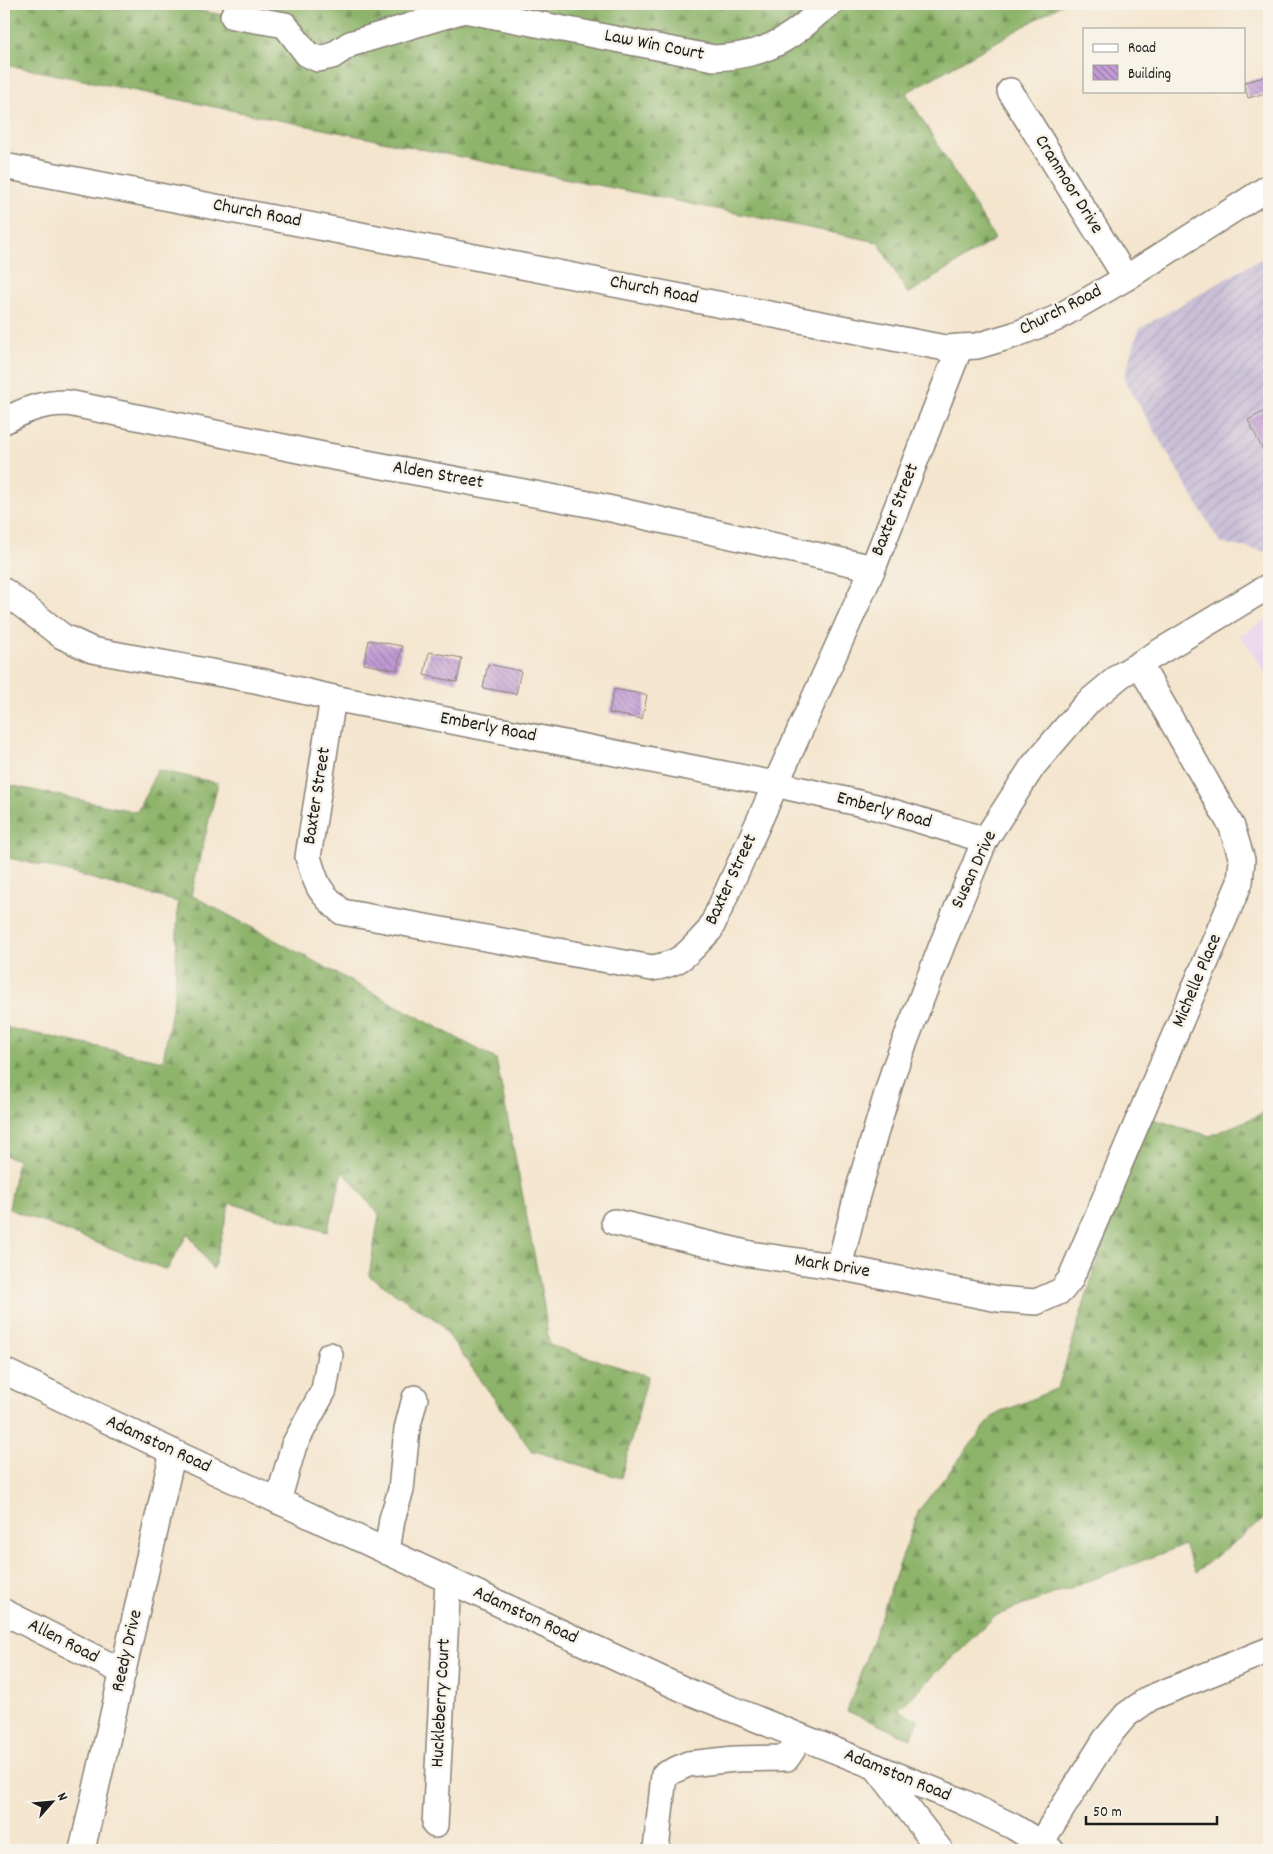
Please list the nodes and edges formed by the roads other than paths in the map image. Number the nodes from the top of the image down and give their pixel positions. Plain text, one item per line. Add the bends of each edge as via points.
1 (830, 4) edge
2 (233, 16) dead end
3 (1010, 91) dead end
4 (4, 166) edge
5 (1269, 187) edge
6 (1126, 278) junction
7 (960, 347) junction
8 (4, 421) edge
9 (873, 568) junction
10 (1269, 586) edge
11 (4, 591) edge
12 (1140, 664) junction
13 (333, 698) junction
14 (775, 784) junction
15 (985, 840) junction
16 (614, 1222) dead end
17 (839, 1267) junction
18 (1050, 1296) joint
19 (330, 1355) dead end
20 (4, 1371) edge
21 (415, 1398) dead end
22 (173, 1452) junction
23 (278, 1501) junction
24 (387, 1552) junction
25 (448, 1580) junction
26 (4, 1612) edge
27 (1269, 1650) edge
28 (123, 1672) junction
29 (801, 1737) junction
30 (876, 1767) junction
31 (435, 1825) dead end
32 (1046, 1847) edge
33 (82, 1850) edge
34 (656, 1850) edge
35 (940, 1850) edge

1 - 2 street, Law Win Court via 772,47 714,58 464,10 350,44 332,56 318,59 307,54 285,25
3 - 6 street, Cranmoor Drive
4 - 7 street, Church Road via 945,348
5 - 6 street, Church Road
6 - 7 street, Church Road via 1055,319 1014,336
7 - 9 street, Baxter Street
8 - 9 street, Alden Street via 28,408 47,403 68,403 333,457 594,505
9 - 14 street, Baxter Street
10 - 12 street, Susan Drive
11 - 13 street, Emberly Road via 62,636 92,650
12 - 15 street, Susan Drive via 1086,704 1033,766
12 - 18 street, Michelle Place via 1232,827 1242,860 1240,882 1070,1280 1061,1291
13 - 14 street, Emberly Road
13 - 14 street, Baxter Street via 308,857 322,894 342,912 652,968 670,965 681,960 710,930
14 - 15 street, Emberly Road via 876,807
15 - 17 street, Susan Drive via 894,1070
16 - 17 street, Mark Drive via 750,1254
17 - 18 street, Mark Drive via 998,1298 1036,1302
19 - 23 street via 324,1390 294,1446
20 - 22 street, Adamston Road
21 - 24 street via 407,1429 401,1490
22 - 23 street, Adamston Road
22 - 28 street, Reedy Drive
23 - 24 street, Adamston Road
24 - 25 street, Adamston Road
25 - 29 street, Adamston Road via 687,1691
25 - 31 street, Huckleberry Court
26 - 28 street, Allen Road
27 - 32 street via 1150,1698 1126,1714 1105,1740
28 - 33 street, Reedy Drive
29 - 30 street, Adamston Road
29 - 34 street via 787,1758 688,1764 664,1775
30 - 32 street, Adamston Road via 961,1802
30 - 35 street

